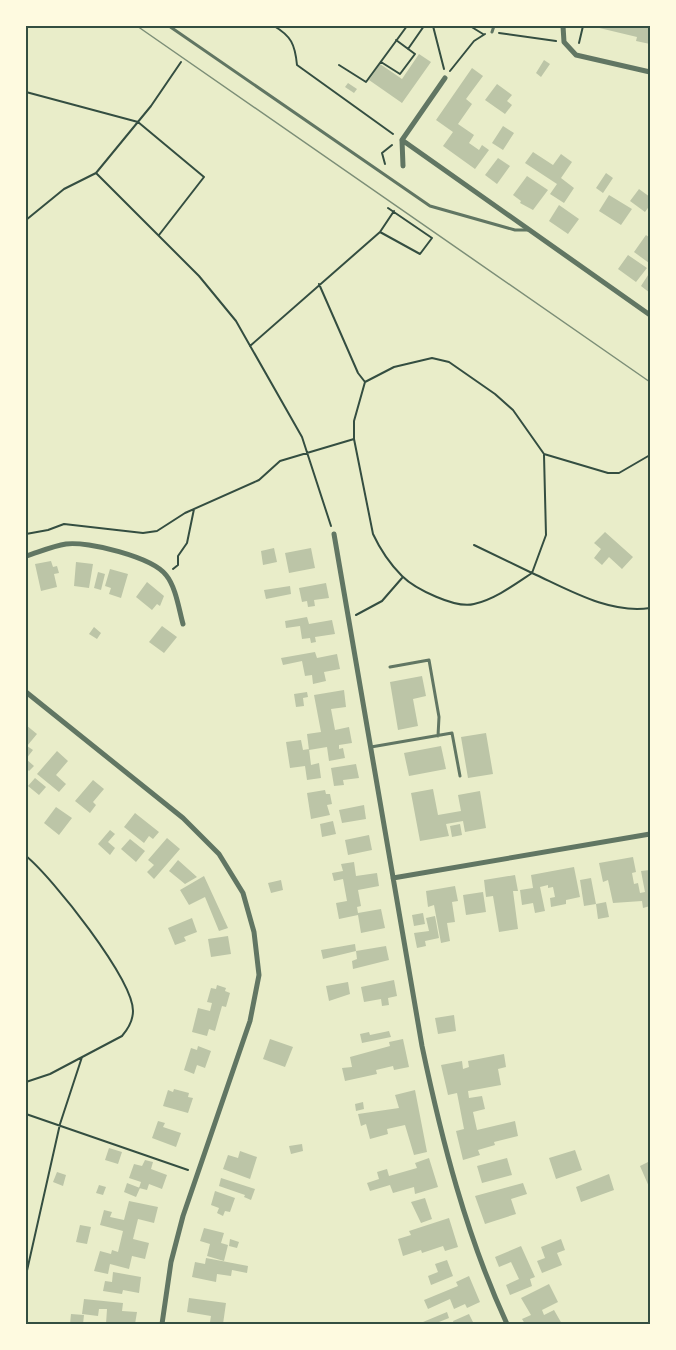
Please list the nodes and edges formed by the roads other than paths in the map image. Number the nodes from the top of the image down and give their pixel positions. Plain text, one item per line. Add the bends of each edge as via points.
1 (169, 26) edge
2 (494, 26) edge
3 (562, 26) edge
4 (492, 32) road end
5 (651, 72) edge
6 (445, 78) road end
7 (403, 144) junction
8 (403, 166) dead end
9 (528, 230) junction
10 (651, 315) edge
11 (334, 534) road end
12 (26, 555) edge
13 (183, 624) dead end
14 (390, 667) dead end
15 (26, 692) edge
16 (438, 736) junction
17 (370, 748) junction
18 (460, 776) dead end
19 (651, 834) edge
20 (393, 878) junction
21 (162, 1324) edge
22 (507, 1324) edge

1 - 9 lane via 430,206 515,230
2 - 4 lane
3 - 5 street via 564,42 576,55
6 - 7 street
7 - 8 street
7 - 9 street
9 - 10 street
11 - 17 street
12 - 13 street via 82,543 124,554 168,577
14 - 16 lane via 429,660 439,717
15 - 21 street via 183,818 219,854 243,893 254,932 259,975 250,1021 196,1173 171,1262
16 - 17 lane
16 - 18 lane via 452,733
17 - 20 street
19 - 20 street
20 - 22 street via 442,1139 467,1222

